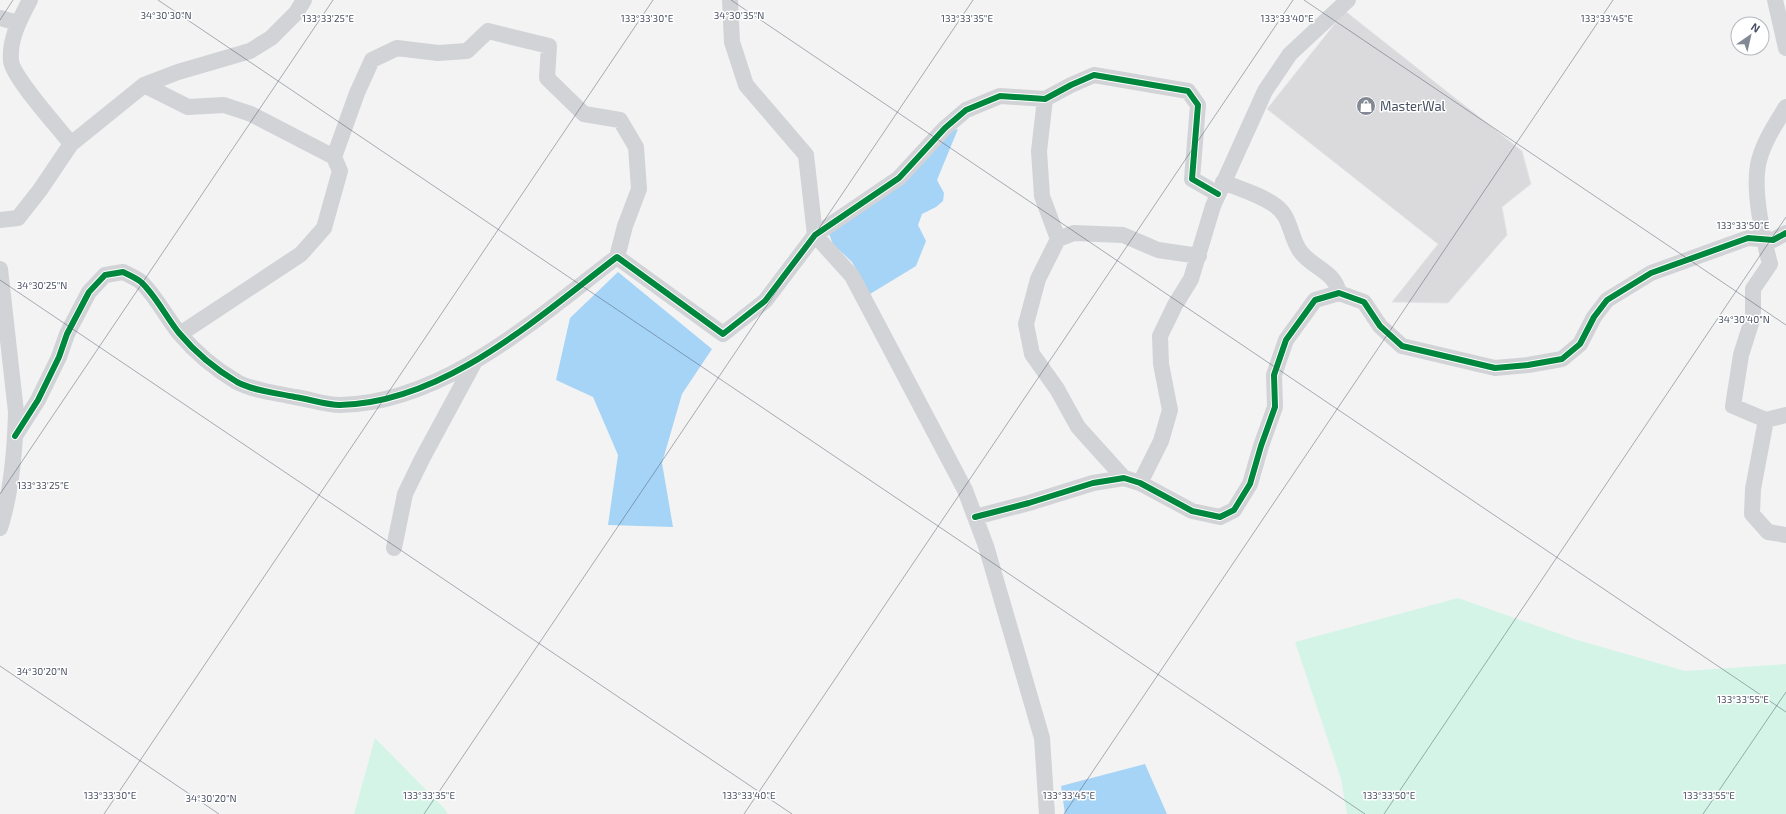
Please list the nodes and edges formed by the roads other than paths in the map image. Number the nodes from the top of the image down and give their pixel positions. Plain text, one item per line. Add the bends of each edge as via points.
1 (30, 0) edge
2 (304, 0) edge
3 (730, 0) edge
4 (1348, 0) edge
5 (1775, 0) edge
6 (0, 18) edge
7 (18, 23) junction
8 (1786, 48) edge
9 (144, 85) junction
10 (1045, 99) junction
11 (1786, 107) edge
12 (71, 144) junction
13 (334, 157) junction
14 (1221, 188) junction
15 (0, 220) edge
16 (1786, 233) edge
17 (815, 235) junction
18 (1058, 239) junction
19 (1763, 239) junction
20 (1199, 256) junction
21 (617, 257) junction
22 (0, 269) edge
23 (1339, 292) junction
24 (180, 334) junction
25 (475, 361) junction
26 (1786, 415) edge
27 (1766, 420) junction
28 (16, 436) junction
29 (1124, 478) junction
30 (1140, 483) junction
31 (975, 517) junction
32 (0, 528) edge
33 (1786, 535) edge
34 (394, 548) dead end
35 (1047, 814) edge

1 - 7 street
2 - 9 street via 296,13 271,38 250,51
3 - 17 street via 732,42 746,85 806,155
4 - 14 street via 1290,54 1265,91
5 - 8 street
6 - 7 street
7 - 12 street via 11,63 18,76
9 - 12 street
9 - 13 street via 188,107 224,105 251,114
10 - 14 street via 1094,75 1188,91 1198,105 1192,179
10 - 17 street via 1000,96 966,110 945,128 899,178
10 - 18 street via 1040,151 1042,196
11 - 19 street via 1765,144 1758,166 1758,201
12 - 15 street via 18,218
13 - 21 street via 372,60 397,48 438,53 467,51 488,31 548,46 547,78 584,114 620,120 636,147 639,189
13 - 24 street via 340,171 324,228 301,254
14 - 20 street via 1213,206
14 - 23 street via 1258,196 1277,207 1287,218 1292,236 1301,252 1337,282
16 - 19 street via 1773,240
17 - 21 street via 765,301 723,334
17 - 31 street via 852,276 952,464
18 - 20 street via 1074,233 1123,235 1158,250
18 - 29 street via 1038,279 1026,324 1032,354 1057,388 1078,428
19 - 23 street via 1748,238 1651,273 1607,300 1594,317 1580,344 1562,359 1528,365 1495,368 1402,346 1380,326 1364,302
19 - 27 street via 1770,264 1753,289 1753,317 1741,355 1733,406
20 - 30 street via 1191,279 1174,305 1160,336 1161,364 1170,410 1161,442
21 - 25 street via 527,328
22 - 28 street via 16,412
23 - 30 street via 1315,300 1286,340 1274,375 1275,407 1250,484 1234,510 1220,517 1192,511
24 - 25 street via 208,362 238,382 260,390 339,405 386,399 414,390
24 - 28 street via 141,282 123,272 105,275 89,292 38,400
25 - 34 street via 405,494
26 - 27 street
27 - 33 street via 1753,489 1752,514 1768,532
28 - 32 street via 7,506
29 - 30 street
29 - 31 street via 1093,483
31 - 35 street via 986,546 1042,738

